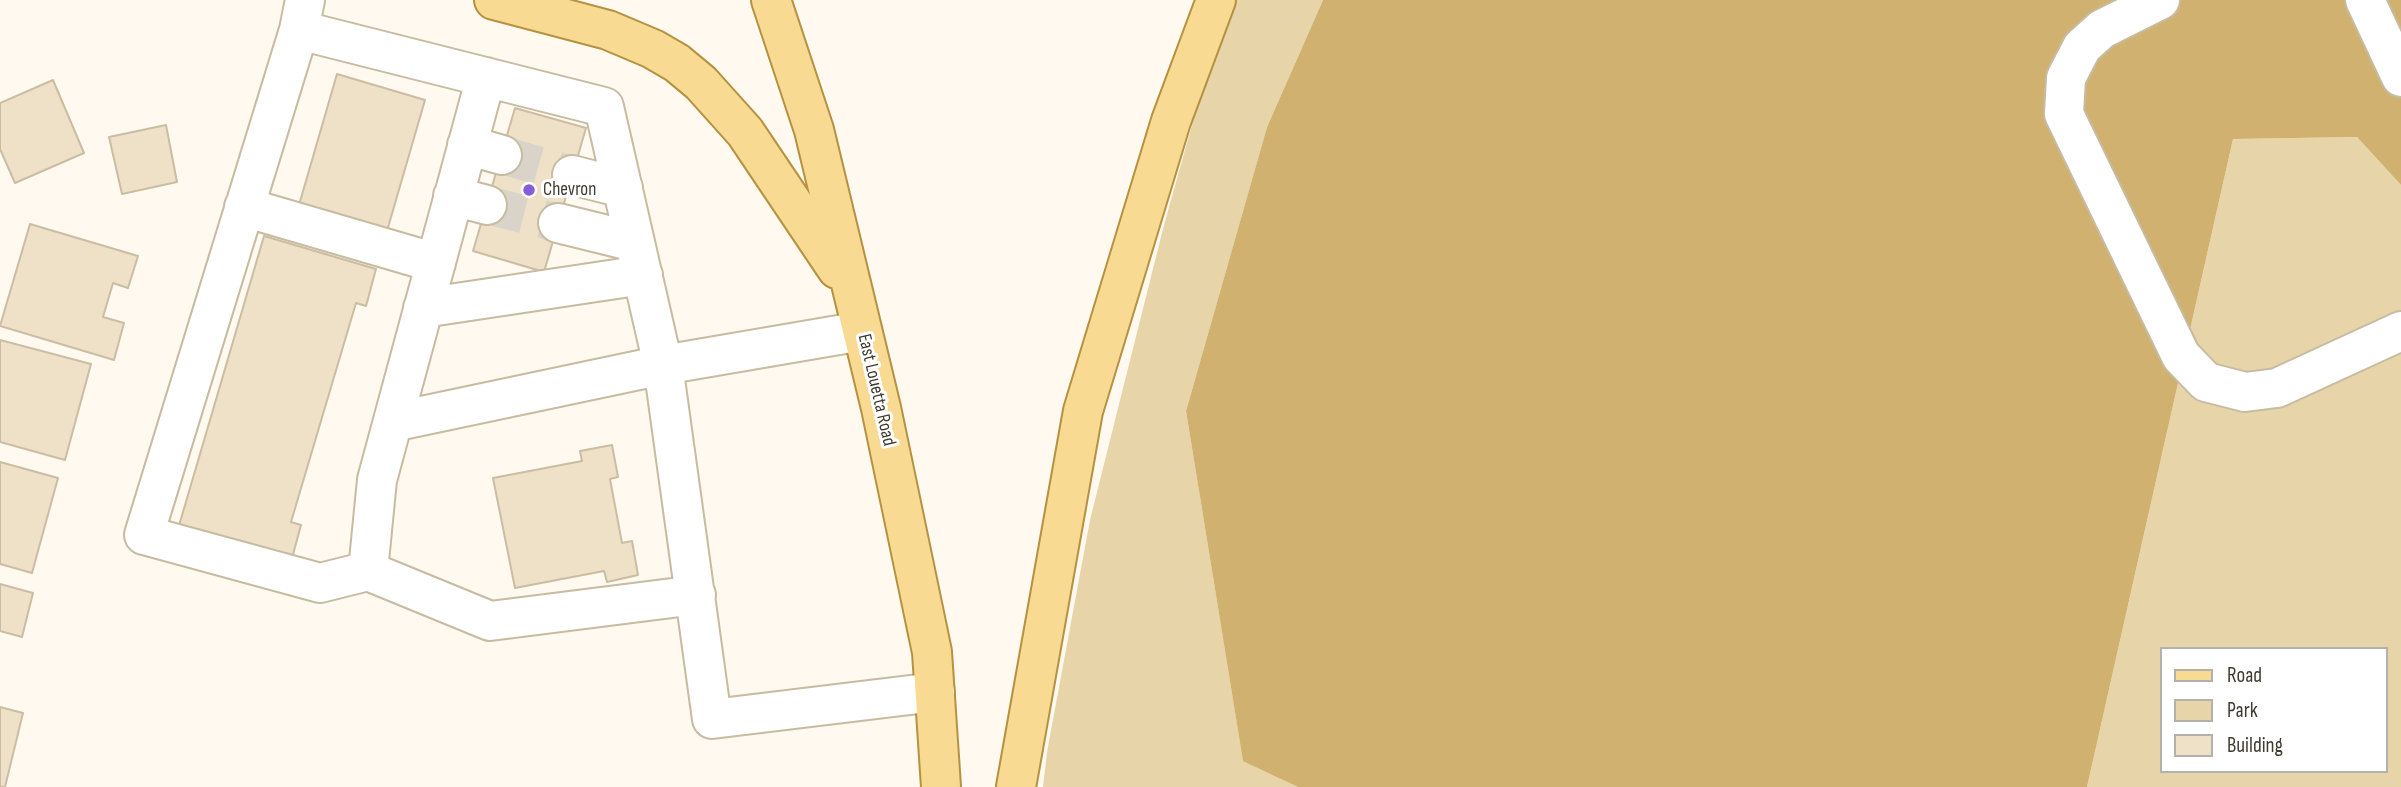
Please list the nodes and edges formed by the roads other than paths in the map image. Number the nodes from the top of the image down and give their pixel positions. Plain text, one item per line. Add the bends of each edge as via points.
1 (494, 0) edge
2 (771, 0) edge
3 (1216, 0) edge
4 (2160, 0) edge
5 (2365, 0) edge
6 (302, 15) edge
7 (2401, 76) edge
8 (486, 77) junction
9 (572, 175) tunnel mouth
10 (623, 188) junction
11 (244, 207) junction
12 (558, 223) tunnel mouth
13 (639, 258) junction
14 (436, 263) junction
15 (853, 290) junction
16 (423, 308) junction
17 (862, 331) junction
18 (2401, 331) edge
19 (663, 365) junction
20 (393, 422) junction
21 (368, 571) junction
22 (695, 595) junction
23 (935, 692) junction
24 (941, 787) edge
25 (1016, 787) edge

1 - 15 main road via 608,30 653,49 685,70 745,132
2 - 15 main road, East Louetta Road via 814,130
3 - 25 main road via 1171,121 1083,411
4 - 18 lane via 2102,29 2082,47 2066,78 2064,114 2181,356 2206,382 2245,393 2277,388
5 - 7 lane
6 - 8 lane
6 - 11 lane
8 - 10 lane via 604,107
8 - 14 lane via 484,150 470,201
9 - 10 lane
10 - 13 lane
11 - 14 lane
11 - 21 lane via 144,535 320,583
12 - 13 lane
13 - 16 lane
13 - 19 lane
14 - 16 lane
15 - 17 main road, East Louetta Road
16 - 20 lane
17 - 19 lane
17 - 23 main road, East Louetta Road via 932,652
19 - 20 lane
19 - 22 lane
20 - 21 lane via 377,481
21 - 22 lane via 490,621
22 - 23 lane via 712,719
23 - 24 main road, East Louetta Road

